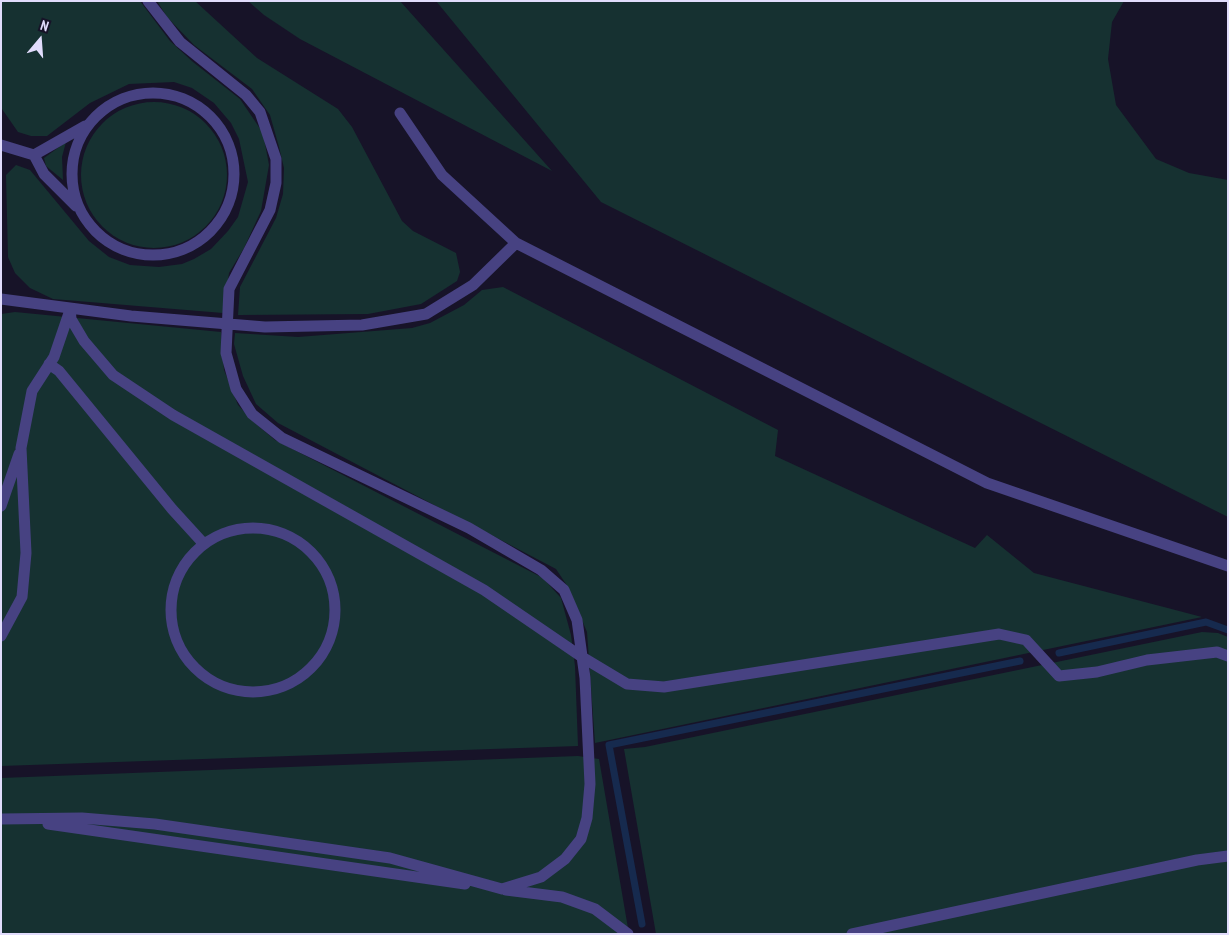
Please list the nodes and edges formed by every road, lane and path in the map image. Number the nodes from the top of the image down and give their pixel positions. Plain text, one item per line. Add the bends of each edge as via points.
1 (148, 1) edge
2 (400, 113) dead end
3 (86, 125) junction
4 (1, 146) edge
5 (34, 155) junction
6 (78, 208) junction
7 (516, 243) junction
8 (1, 299) edge
9 (70, 308) junction
10 (226, 324) junction
11 (49, 364) junction
12 (21, 448) junction
13 (1, 506) edge
14 (203, 543) junction
15 (1228, 566) edge
16 (1, 636) edge
17 (1228, 656) edge
18 (582, 657) junction
19 (6, 819) edge
20 (1228, 856) edge
21 (502, 889) junction
22 (628, 934) edge
23 (852, 934) edge

1 - 10 lane via 180,42 256,106 276,159 276,183 270,210 229,289
2 - 7 lane via 442,175
3 - 5 lane
3 - 6 lane via 76,144 71,165 71,187
3 - 6 lane via 106,107 130,96 157,92 183,98 206,112 223,132 233,157 234,183 227,209 212,231 191,247 165,255 138,255 113,246 92,230
4 - 5 lane
5 - 6 lane via 44,174
7 - 10 lane via 473,285 426,314 362,325 265,327
7 - 15 lane via 987,483
8 - 9 lane
9 - 10 lane
9 - 11 lane
9 - 18 lane via 71,319 84,341 113,375 172,415 484,590
10 - 18 lane via 226,353 236,389 252,414 282,438 469,528 541,570 564,590 577,620
11 - 12 lane via 32,391
11 - 14 lane via 59,371
12 - 13 lane
12 - 16 lane via 26,553 22,597
14 - 14 lane via 184,563 173,588 170,615 177,642 191,665 213,682 239,691 266,691 292,682 314,666 329,643 336,617 334,590 323,565 305,545 281,532 254,527 227,531
17 - 18 lane via 1218,652 1147,660 1097,672 1059,676 1026,640 999,634 664,687 627,684
18 - 21 lane via 590,784 587,818 581,839 566,859 541,877
19 - 21 lane
19 - 21 lane via 82,818 155,824 279,841 390,858
20 - 23 lane
21 - 22 lane via 562,897 595,909

